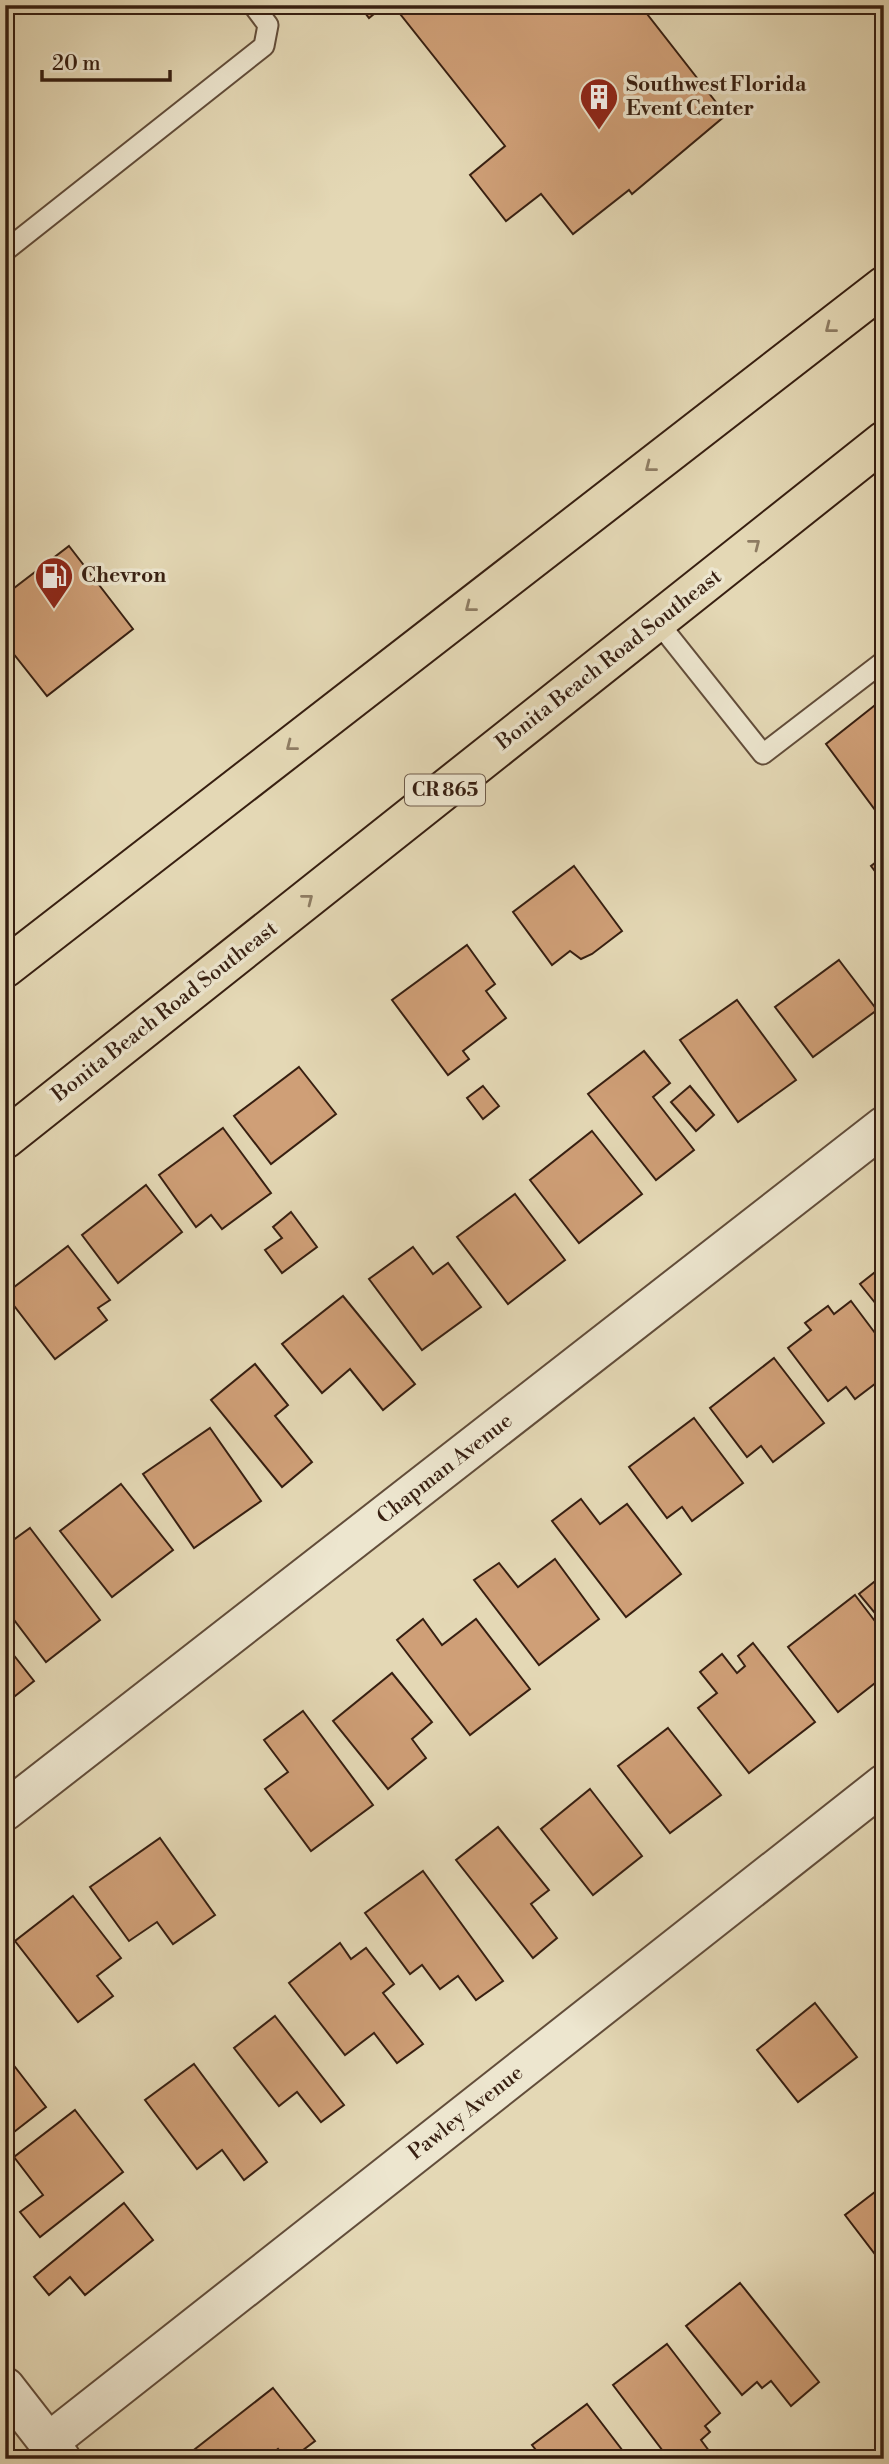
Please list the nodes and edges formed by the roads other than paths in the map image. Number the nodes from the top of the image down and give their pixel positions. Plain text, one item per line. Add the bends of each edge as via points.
1 (253, 5) edge
2 (5, 251) edge
3 (884, 286) edge
4 (884, 442) edge
5 (657, 621) junction
6 (884, 662) edge
7 (8, 959) edge
8 (884, 1126) edge
9 (5, 1139) edge
10 (884, 1784) edge
11 (5, 1811) edge
12 (5, 2387) edge
13 (55, 2451) edge

1 - 2 lane via 268,25 264,46
3 -> 7 main road
5 -> 4 main road, Bonita Beach Road Southeast / CR 865
5 - 6 lane via 763,754
9 -> 5 main road, Bonita Beach Road Southeast / CR 865
8 - 11 street, Chapman Avenue
10 - 13 street, Pawley Avenue
12 - 13 street

